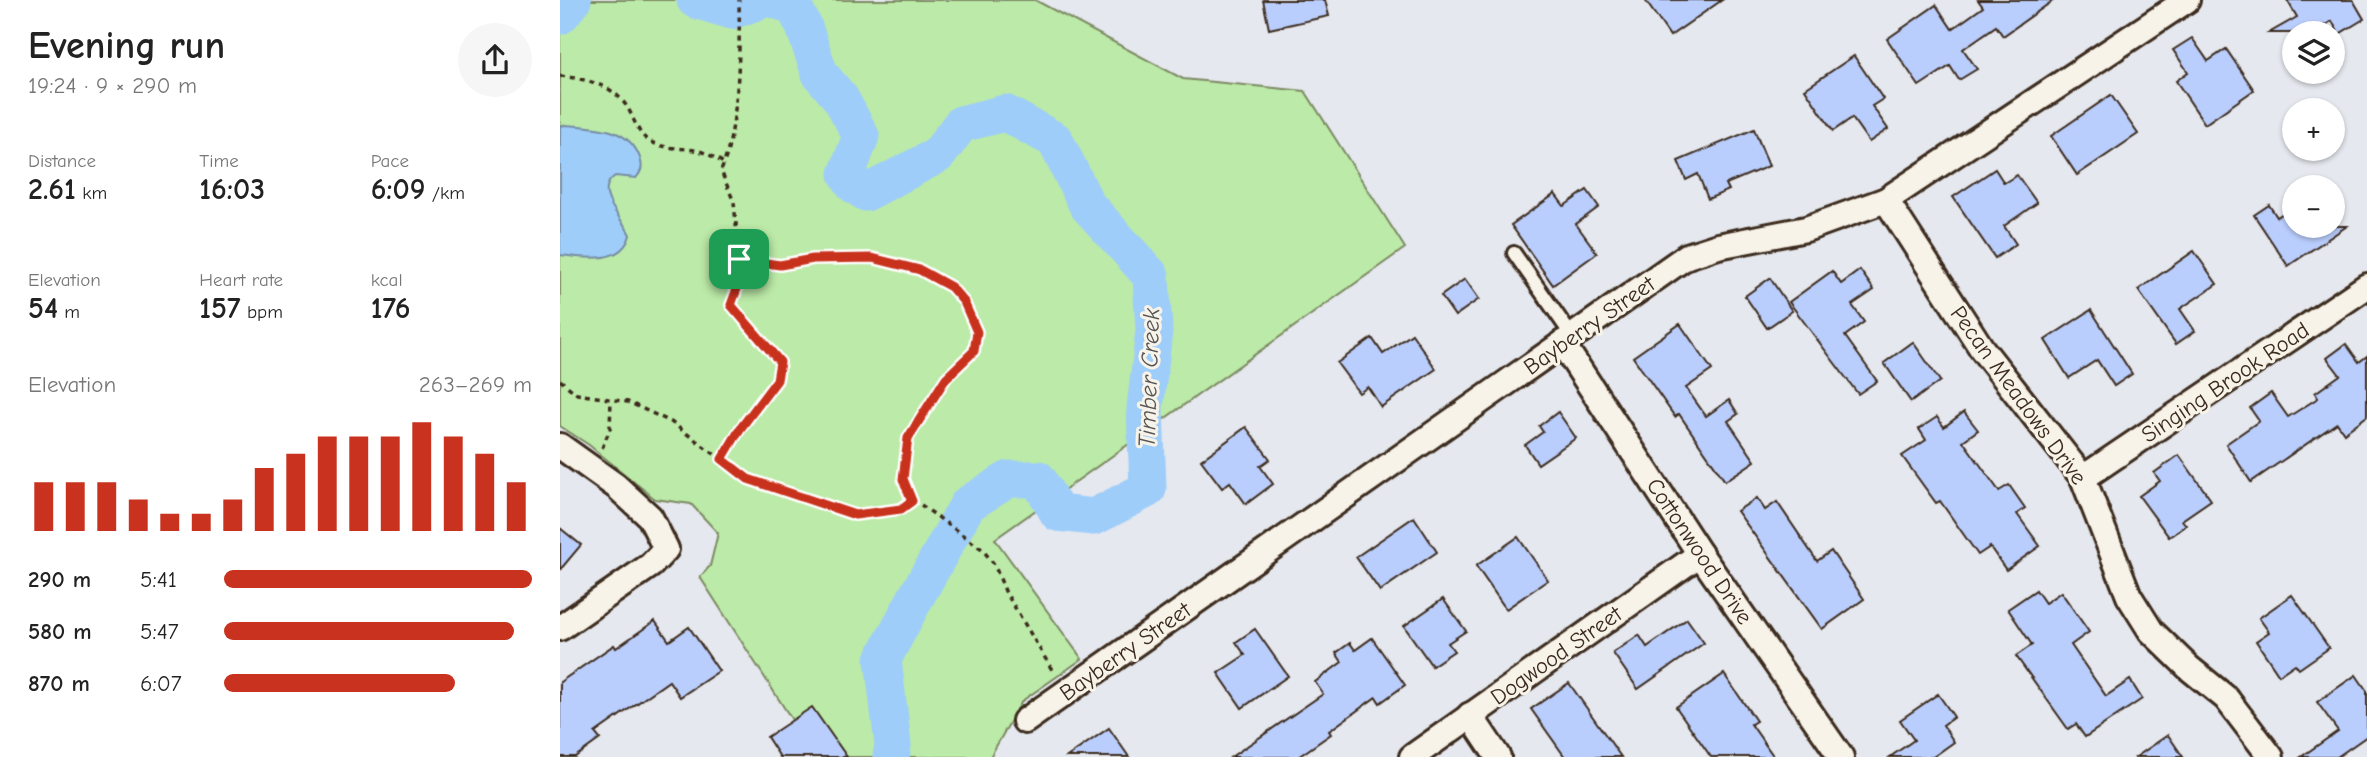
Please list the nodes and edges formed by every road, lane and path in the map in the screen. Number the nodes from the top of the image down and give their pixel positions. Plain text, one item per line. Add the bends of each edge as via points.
1 (739, 0) edge
2 (2187, 0) edge
3 (560, 76) edge
4 (724, 163) junction
5 (1886, 200) junction
6 (1514, 253) dead end
7 (739, 259) junction
8 (2367, 286) edge
9 (1567, 340) junction
10 (560, 380) edge
11 (611, 400) junction
12 (560, 446) edge
13 (722, 459) junction
14 (594, 470) junction
15 (2083, 478) junction
16 (912, 501) junction
17 (1700, 554) junction
18 (560, 628) edge
19 (1067, 691) junction
20 (1470, 715) junction
21 (1025, 721) dead end
22 (1412, 757) edge
23 (1498, 757) edge
24 (1841, 757) edge
25 (2271, 757) edge

1 - 4 path via 732,124
2 - 5 street, Bayberry Street
3 - 4 path via 612,91 652,143 679,151 697,150
4 - 7 path via 721,171 734,202
5 - 9 street, Bayberry Street via 1806,229 1687,256
5 - 15 street, Pecan Meadows Drive via 1982,349
6 - 9 lane
7 - 13 path via 741,278 731,305 780,362 777,380
7 - 16 path via 780,265 872,258 920,270 951,287 964,302 977,332 974,351 946,378 908,438 903,479
8 - 15 street, Singing Brook Road
9 - 17 street, Cottonwood Drive
9 - 19 street, Bayberry Street
10 - 11 path via 577,394
11 - 13 path via 628,402 671,422
11 - 14 path via 610,429
12 - 14 street
13 - 16 path via 748,479 855,515 901,509
14 - 18 street via 650,517 666,549 651,565
15 - 25 street, Pecan Meadows Drive via 2129,596 2151,631 2226,698
16 - 19 path via 982,549
17 - 20 street, Dogwood Street
17 - 24 street, Cottonwood Drive
19 - 21 street, Bayberry Street
20 - 22 street, Dogwood Street
20 - 23 street

